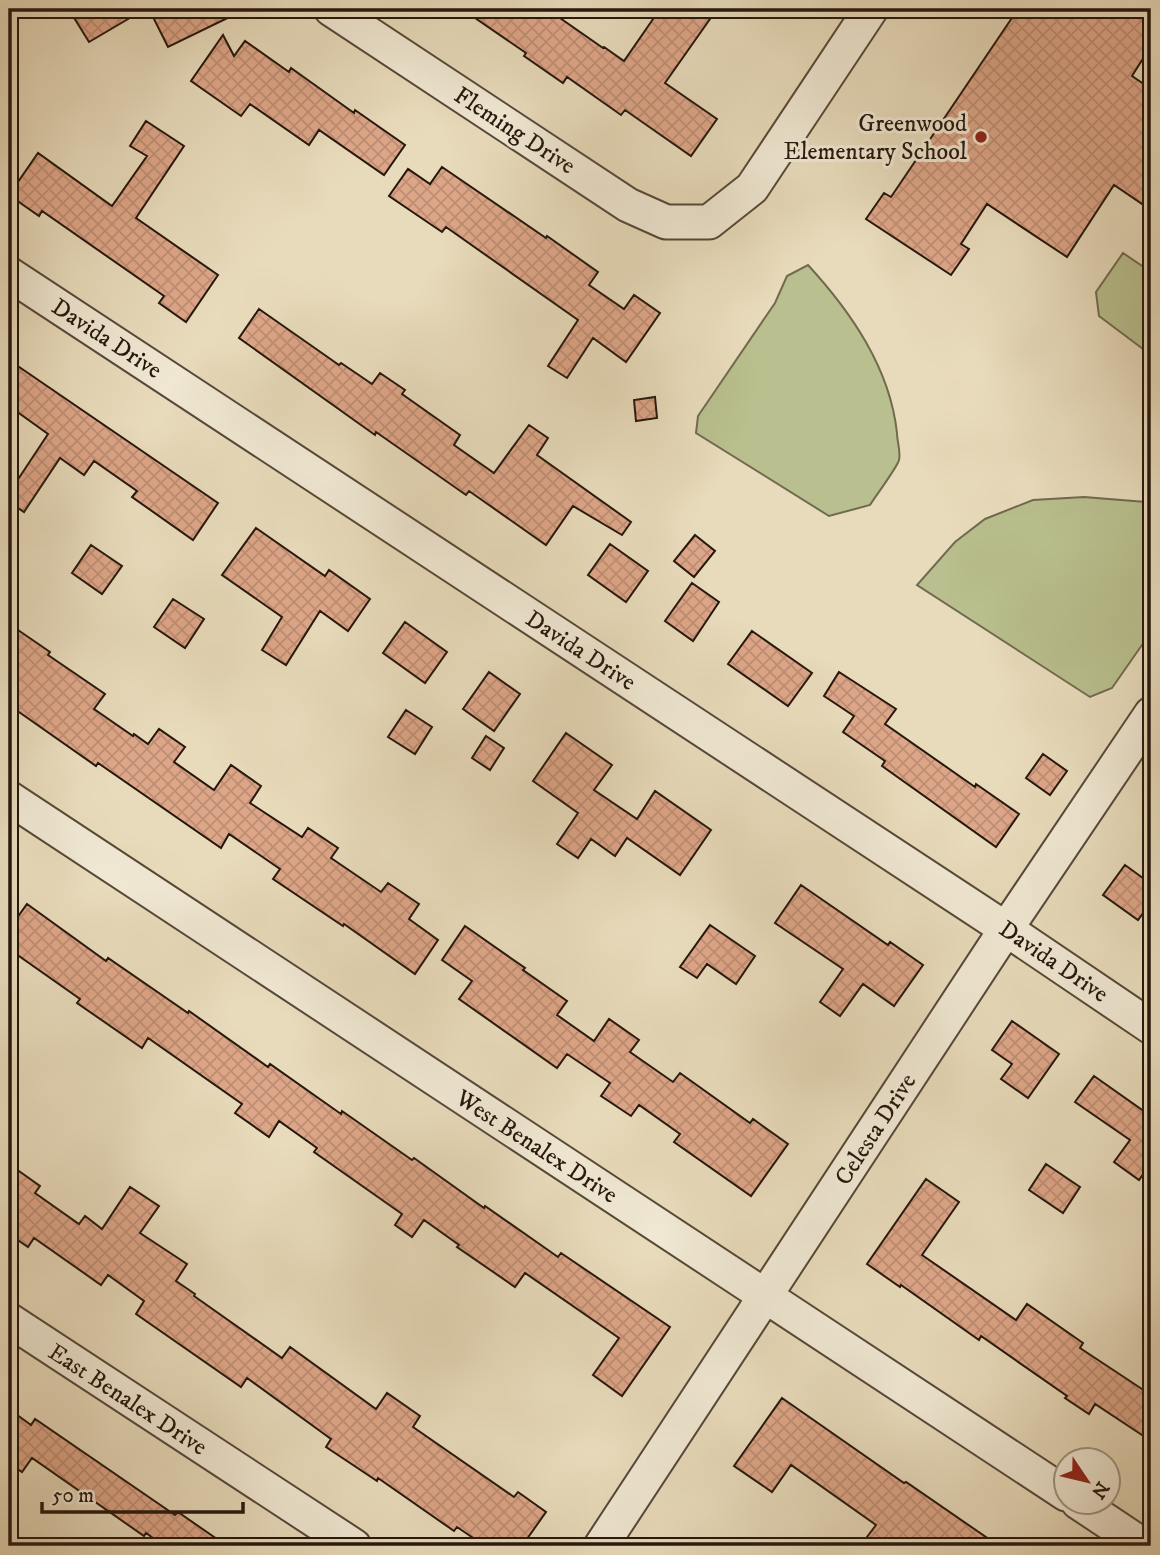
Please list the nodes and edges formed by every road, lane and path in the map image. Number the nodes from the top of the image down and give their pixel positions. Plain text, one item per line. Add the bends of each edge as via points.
1 (331, 9) edge
2 (871, 9) edge
3 (9, 274) edge
4 (1151, 714) edge
5 (9, 798) edge
6 (1006, 929) junction
7 (1151, 1027) edge
8 (765, 1297) junction
9 (9, 1320) edge
10 (1052, 1485) edge
11 (1098, 1516) edge
12 (354, 1546) edge
13 (601, 1546) edge
14 (1144, 1546) edge

1 - 2 street, Fleming Drive via 628,205 666,222 709,222 752,188
3 - 6 street, Davida Drive
4 - 6 street, Celesta Drive
5 - 8 street, West Benalex Drive
6 - 7 street, Davida Drive
6 - 8 street, Celesta Drive
8 - 10 street, West Benalex Drive
8 - 13 street, Celesta Drive
9 - 12 street, East Benalex Drive
11 - 14 street

